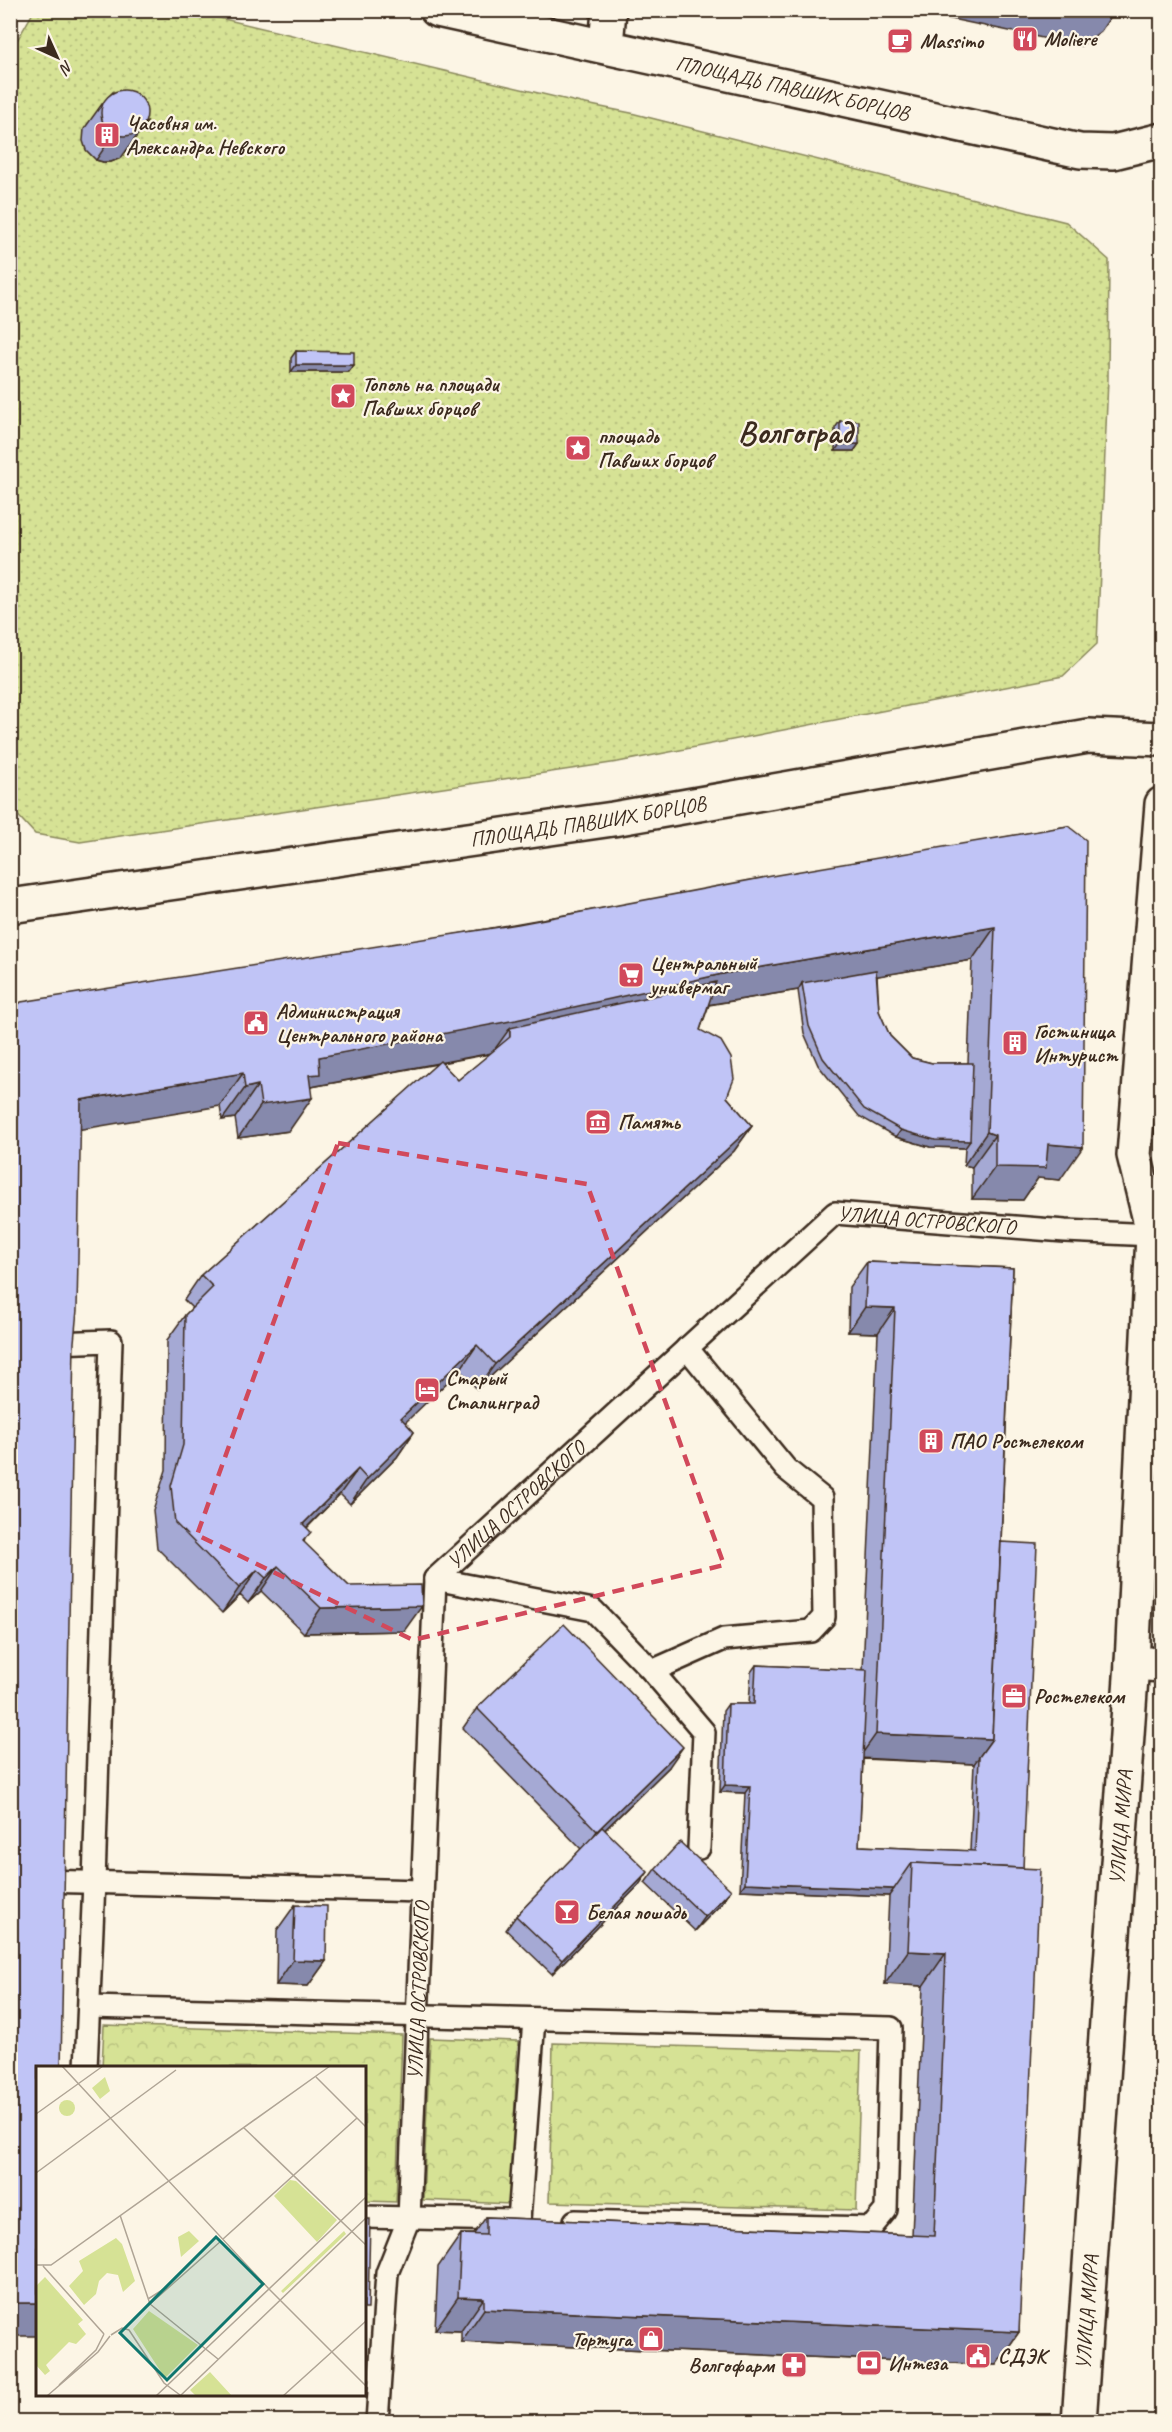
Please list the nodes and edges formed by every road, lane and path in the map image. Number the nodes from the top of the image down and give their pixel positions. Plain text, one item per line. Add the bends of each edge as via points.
1 (437, 10) edge
2 (609, 10) edge
3 (606, 46) junction
4 (1156, 142) edge
5 (1161, 739) edge
6 (1161, 804) edge
7 (10, 906) edge
8 (1161, 1196) edge
9 (1153, 1235) junction
10 (54, 1343) edge
11 (687, 1348) junction
12 (435, 1580) junction
13 (1147, 1664) edge
14 (652, 1671) junction
15 (699, 1848) dead end
16 (42, 1881) edge
17 (94, 1882) junction
18 (422, 1891) junction
19 (89, 2007) junction
20 (416, 2015) junction
21 (534, 2019) junction
22 (86, 2066) edge
23 (366, 2217) edge
24 (409, 2218) junction
25 (519, 2220) junction
26 (377, 2421) edge
27 (1079, 2421) edge

1 - 3 street, ПЛОЩАДЬ ПАВШИХ БОРЦОВ
2 - 3 street
3 - 4 street, ПЛОЩАДЬ ПАВШИХ БОРЦОВ via 1080,151 1113,152
5 - 7 street, ПЛОЩАДЬ ПАВШИХ БОРЦОВ via 1088,736 613,819
6 - 9 street, УЛИЦА МИРА via 1134,1155
8 - 9 street, УЛИЦА МИРА
9 - 11 lane, УЛИЦА ОСТРОВСКОГО via 835,1213
9 - 13 street, УЛИЦА МИРА
10 - 17 lane via 111,1341
11 - 12 lane, УЛИЦА ОСТРОВСКОГО
11 - 14 lane via 786,1469 822,1498 824,1617 811,1631 724,1639
12 - 14 lane via 593,1610
12 - 18 lane, УЛИЦА ОСТРОВСКОГО
13 - 27 street, УЛИЦА МИРА
14 - 15 lane via 704,1732
16 - 17 lane
17 - 18 lane
17 - 19 lane
18 - 20 lane, УЛИЦА ОСТРОВСКОГО
19 - 20 lane
19 - 22 lane
20 - 21 lane
20 - 24 lane, УЛИЦА ОСТРОВСКОГО
21 - 25 lane
21 - 25 lane via 891,2028 886,2210 871,2228
23 - 24 lane
24 - 25 lane
24 - 26 lane, УЛИЦА ОСТРОВСКОГО via 387,2273

